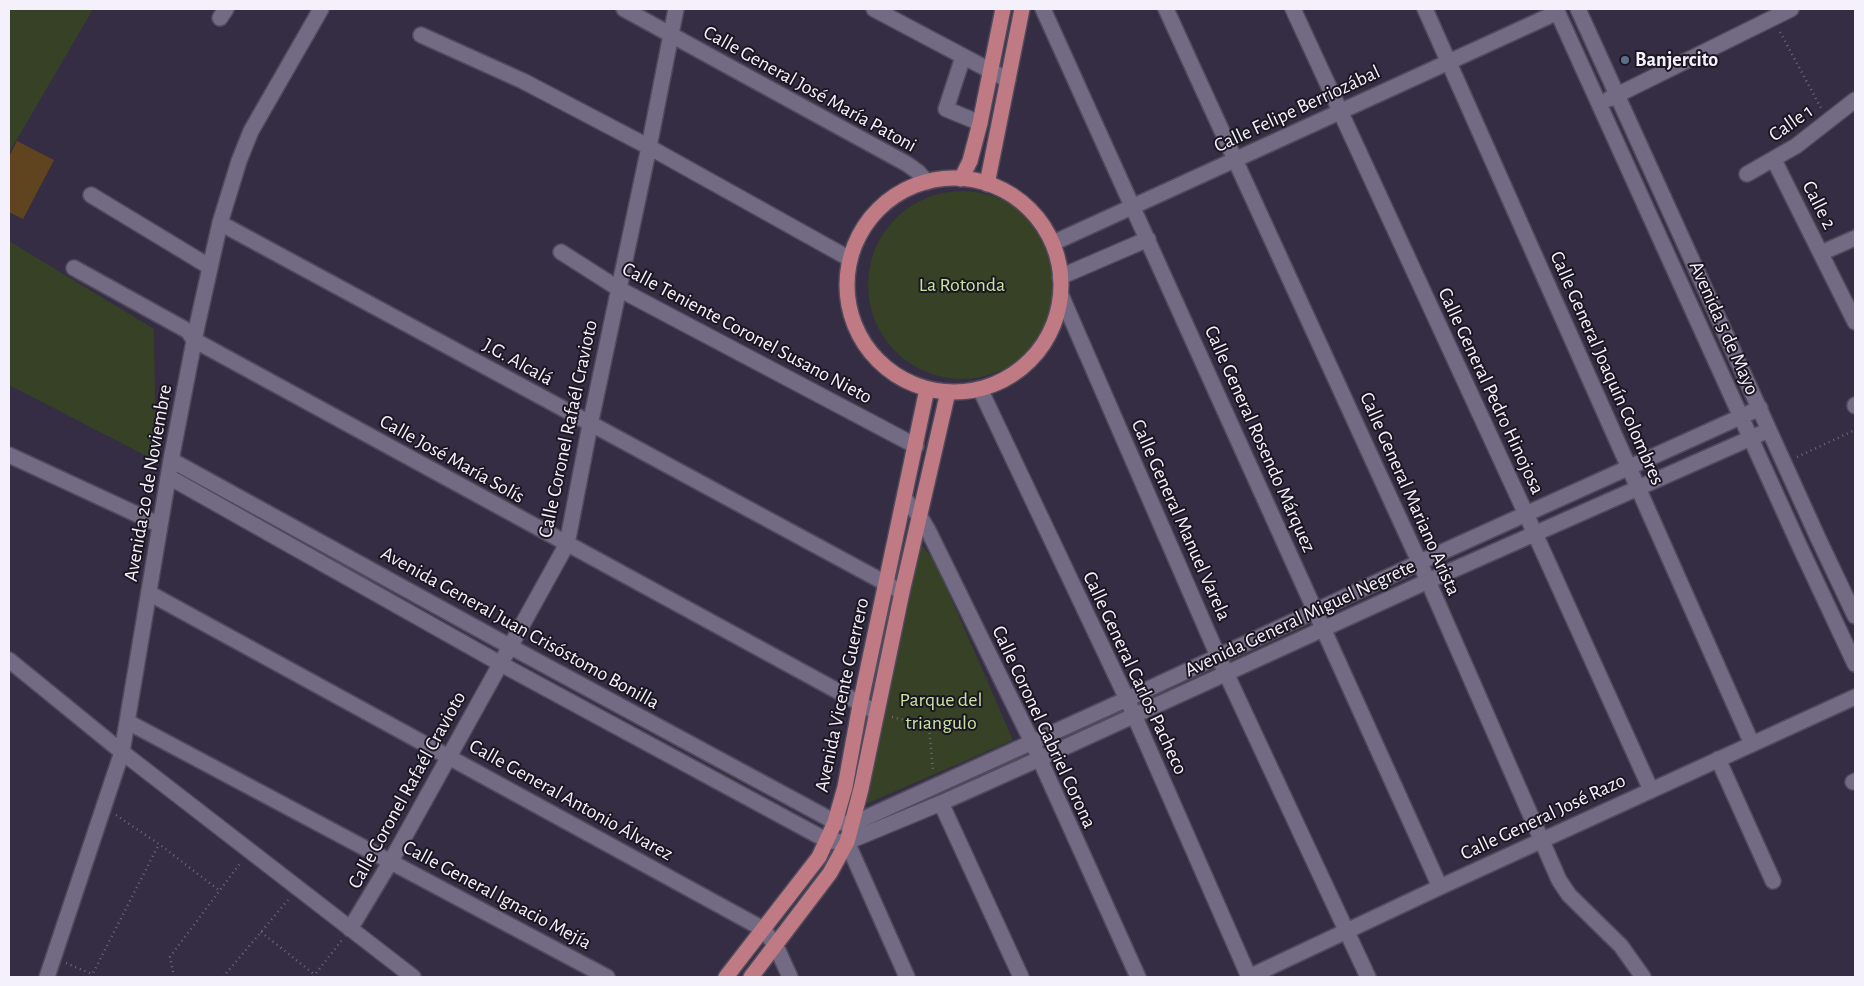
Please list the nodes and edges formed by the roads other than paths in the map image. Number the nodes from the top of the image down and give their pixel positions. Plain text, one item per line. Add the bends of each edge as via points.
1 (320, 9) edge
2 (624, 9) edge
3 (676, 9) edge
4 (874, 9) edge
5 (1003, 9) edge
6 (1022, 9) edge
7 (1043, 9) edge
8 (1166, 9) edge
9 (1293, 9) edge
10 (1424, 9) edge
11 (1578, 9) edge
12 (1791, 9) edge
13 (1557, 10) edge
14 (671, 34) junction
15 (421, 35) dead end
16 (963, 57) junction
17 (1449, 62) junction
18 (990, 71) junction
19 (1008, 80) junction
20 (1617, 95) junction
21 (1855, 100) edge
22 (1599, 104) junction
23 (1340, 112) junction
24 (980, 123) junction
25 (649, 147) junction
26 (1236, 159) junction
27 (1774, 160) junction
28 (1747, 174) dead end
29 (961, 179) junction
30 (927, 182) junction
31 (987, 184) junction
32 (91, 195) dead end
33 (1133, 206) junction
34 (220, 223) junction
35 (1855, 238) edge
36 (1148, 240) junction
37 (1053, 243) junction
38 (561, 252) dead end
39 (1821, 253) junction
40 (850, 259) junction
41 (210, 267) junction
42 (74, 268) dead end
43 (1060, 277) junction
44 (619, 289) junction
45 (1061, 295) junction
46 (1714, 310) junction
47 (1697, 317) junction
48 (1855, 322) edge
49 (194, 340) junction
50 (928, 389) junction
51 (980, 389) junction
52 (948, 392) junction
53 (1760, 408) junction
54 (1741, 416) junction
55 (590, 425) junction
56 (1770, 430) junction
57 (1751, 438) junction
58 (916, 446) junction
59 (9, 455) edge
60 (172, 460) junction
61 (1629, 468) junction
62 (169, 477) junction
63 (1638, 488) junction
64 (905, 499) junction
65 (1526, 514) junction
66 (920, 517) junction
67 (160, 525) junction
68 (1535, 534) junction
69 (1818, 538) junction
70 (567, 544) junction
71 (1800, 547) junction
72 (1420, 562) junction
73 (1428, 581) junction
74 (887, 582) junction
75 (902, 592) junction
76 (149, 593) junction
77 (1852, 598) edge
78 (1315, 611) junction
79 (1855, 616) edge
80 (1323, 630) junction
81 (510, 648) junction
82 (1218, 656) junction
83 (9, 660) edge
84 (500, 664) junction
85 (1855, 664) edge
86 (1227, 674) junction
87 (1855, 697) edge
88 (1127, 699) junction
89 (860, 705) junction
90 (876, 712) junction
91 (1135, 716) junction
92 (128, 722) junction
93 (1032, 742) junction
94 (1752, 744) junction
95 (122, 752) junction
96 (449, 756) junction
97 (1039, 759) junction
98 (1718, 759) junction
99 (1651, 790) junction
100 (941, 803) junction
101 (835, 822) junction
102 (852, 824) junction
103 (1542, 840) junction
104 (828, 841) junction
105 (847, 842) junction
106 (391, 861) junction
107 (1773, 882) dead end
108 (1440, 887) junction
109 (350, 929) junction
110 (763, 929) junction
111 (1346, 931) junction
112 (776, 946) junction
113 (47, 977) edge
114 (413, 977) edge
115 (607, 977) edge
116 (726, 977) edge
117 (751, 977) edge
118 (790, 977) edge
119 (907, 977) edge
120 (1021, 977) edge
121 (1138, 977) edge
122 (1249, 977) edge
123 (1368, 977) edge
124 (1643, 977) edge

1 - 34 street, Avenida 20 de Noviembre via 251,131
2 - 14 street, Calle General José María Patoni
3 - 14 street, Calle Coronel Rafaél Cravioto
4 - 16 street
5 - 18 main road
6 - 19 main road
7 - 33 street, Calle General Rosendo Márquez
8 - 26 street, Calle General Mariano Arista
9 - 23 street, Calle General Pedro Hinojosa
10 - 17 street, Calle General Joaquín Colombres
11 - 20 street, Avenida 5 de Mayo
12 - 20 street
13 - 17 street, Calle Felipe Berriozábal
13 - 22 street, Avenida 5 de Mayo
14 - 25 street, Calle Coronel Rafaél Cravioto
14 - 30 street, Calle General José María Patoni via 907,164
15 - 25 street via 523,81
16 - 18 street
16 - 24 street via 946,108
17 - 23 street, Calle Felipe Berriozábal
17 - 61 street, Calle General Joaquín Colombres
18 - 19 street
18 - 24 main road
19 - 31 main road
20 - 22 street
20 - 46 street, Avenida 5 de Mayo
21 - 27 street, Calle 1
22 - 47 street, Avenida 5 de Mayo
23 - 26 street, Calle Felipe Berriozábal
23 - 65 street, Calle General Pedro Hinojosa
24 - 29 main road via 970,161
25 - 40 street
25 - 44 street, Calle Coronel Rafaél Cravioto
26 - 33 street, Calle Felipe Berriozábal
26 - 72 street, Calle General Mariano Arista
27 - 28 street, Calle 1
27 - 39 street, Calle 2
29 - 30 main road
29 - 31 main road
30 - 40 main road via 906,190 870,218
31 - 37 main road via 1026,206
32 - 41 street
33 - 36 street, Calle General Rosendo Márquez
33 - 37 street, Calle Felipe Berriozábal
34 - 41 street, Avenida 20 de Noviembre
34 - 55 street, J.G. Alcalá
35 - 39 street
36 - 43 street
36 - 78 street, Calle General Rosendo Márquez
37 - 43 main road
38 - 44 street, Calle Teniente Coronel Susano Nieto
39 - 48 street, Calle 2
40 - 50 main road via 847,287 850,314 861,340 879,362 901,379
41 - 49 street, Avenida 20 de Noviembre
42 - 49 street, Calle José María Solís via 188,331
43 - 45 main road
44 - 55 street, Calle Coronel Rafaél Cravioto
44 - 58 street, Calle Teniente Coronel Susano Nieto
45 - 51 main road via 1055,321 1044,344 1026,365 1004,380
45 - 82 street, Calle General Manuel Varela
46 - 47 street
46 - 53 street, Avenida 5 de Mayo
47 - 54 street, Avenida 5 de Mayo
49 - 60 street, Avenida 20 de Noviembre
49 - 70 street, Calle José María Solís
50 - 52 main road
50 - 58 main road, Avenida Vicente Guerrero
51 - 52 main road
51 - 88 street, Calle General Carlos Pacheco
52 - 66 main road, Avenida Vicente Guerrero
53 - 54 street, Avenida General Miguel Negrete
53 - 56 street, Avenida 5 de Mayo
54 - 57 street, Avenida 5 de Mayo
54 - 61 street, Avenida General Miguel Negrete
55 - 70 street, Calle Coronel Rafaél Cravioto
55 - 74 street, J.G. Alcalá
56 - 57 street, Avenida General Miguel Negrete
56 - 69 street, Avenida 5 de Mayo
57 - 63 street, Avenida General Miguel Negrete
57 - 71 street, Avenida 5 de Mayo
58 - 64 main road, Avenida Vicente Guerrero
59 - 67 street
60 - 62 street, Avenida 20 de Noviembre
60 - 81 street, Avenida General Juan Crisóstomo Bonilla
61 - 63 street, Calle General Joaquín Colombres
61 - 65 street, Avenida General Miguel Negrete
62 - 67 street, Avenida 20 de Noviembre
62 - 84 street, Avenida General Juan Crisóstomo Bonilla
63 - 68 street, Avenida General Miguel Negrete
63 - 94 street, Calle General Joaquín Colombres
64 - 66 street, Calle Coronel Gabriel Corona
64 - 74 main road, Avenida Vicente Guerrero
65 - 68 street, Calle General Pedro Hinojosa
65 - 72 street, Avenida General Miguel Negrete
66 - 75 main road, Avenida Vicente Guerrero
66 - 93 street, Calle Coronel Gabriel Corona
67 - 76 street, Avenida 20 de Noviembre
68 - 73 street, Avenida General Miguel Negrete
68 - 99 street, Calle General Pedro Hinojosa
69 - 71 street
69 - 77 street, Avenida 5 de Mayo
70 - 81 street, Calle Coronel Rafaél Cravioto
70 - 89 street, Calle José María Solís
71 - 85 street, Avenida 5 de Mayo
72 - 73 street, Calle General Mariano Arista
72 - 78 street, Avenida General Miguel Negrete
73 - 80 street, Avenida General Miguel Negrete
73 - 103 street, Calle General Mariano Arista
74 - 75 street, J.G. Alcalá
74 - 89 main road, Avenida Vicente Guerrero
75 - 90 main road, Avenida Vicente Guerrero
76 - 92 street, Avenida 20 de Noviembre
76 - 96 street, Calle General Antonio Álvarez
77 - 79 street, Avenida 5 de Mayo
78 - 80 street, Calle General Rosendo Márquez
78 - 82 street, Avenida General Miguel Negrete
80 - 86 street, Avenida General Miguel Negrete
80 - 108 street, Calle General Rosendo Márquez
81 - 84 street, Calle Coronel Rafaél Cravioto
81 - 101 street, Avenida General Juan Crisóstomo Bonilla
82 - 86 street, Calle General Manuel Varela
82 - 88 street, Avenida General Miguel Negrete
83 - 95 street
84 - 96 street, Calle Coronel Rafaél Cravioto
84 - 104 street, Avenida General Juan Crisóstomo Bonilla
86 - 91 street, Avenida General Miguel Negrete
86 - 111 street, Calle General Manuel Varela
87 - 94 street, Calle General José Razo
88 - 91 street, Calle General Carlos Pacheco
88 - 93 street, Avenida General Miguel Negrete
89 - 90 street, Calle José María Solís
89 - 101 main road, Avenida Vicente Guerrero
90 - 102 main road, Avenida Vicente Guerrero
91 - 97 street, Avenida General Miguel Negrete
91 - 122 street, Calle General Carlos Pacheco
92 - 95 street, Avenida 20 de Noviembre
92 - 106 street, Calle General Ignacio Mejía
93 - 97 street, Calle Coronel Gabriel Corona
93 - 102 street, Avenida General Miguel Negrete
94 - 98 street, Calle General José Razo
95 - 109 street
95 - 113 street, Avenida 20 de Noviembre
96 - 106 street, Calle Coronel Rafaél Cravioto
96 - 110 street, Calle General Antonio Álvarez
97 - 100 street, Avenida General Miguel Negrete
97 - 121 street, Calle Coronel Gabriel Corona
98 - 99 street, Calle General José Razo
98 - 107 street
99 - 103 street, Calle General José Razo
100 - 105 street, Avenida General Miguel Negrete
100 - 120 street
101 - 102 street, Avenida General Juan Crisóstomo Bonilla
101 - 104 main road, Avenida Vicente Guerrero
102 - 105 main road, Avenida Vicente Guerrero
103 - 108 street, Calle General José Razo
103 - 124 street, Calle General Mariano Arista via 1569,895 1621,946
104 - 105 street, Avenida General Juan Crisóstomo Bonilla
104 - 110 main road, Avenida Vicente Guerrero
105 - 112 main road, Avenida Vicente Guerrero via 830,873
105 - 119 street
106 - 109 street, Calle Coronel Rafaél Cravioto
106 - 115 street, Calle General Ignacio Mejía
108 - 111 street, Calle General José Razo
109 - 114 street
110 - 112 street
110 - 116 main road, Avenida Vicente Guerrero
111 - 122 street, Calle General José Razo
111 - 123 street, Calle General Manuel Varela
112 - 117 main road, Avenida Vicente Guerrero
112 - 118 street

